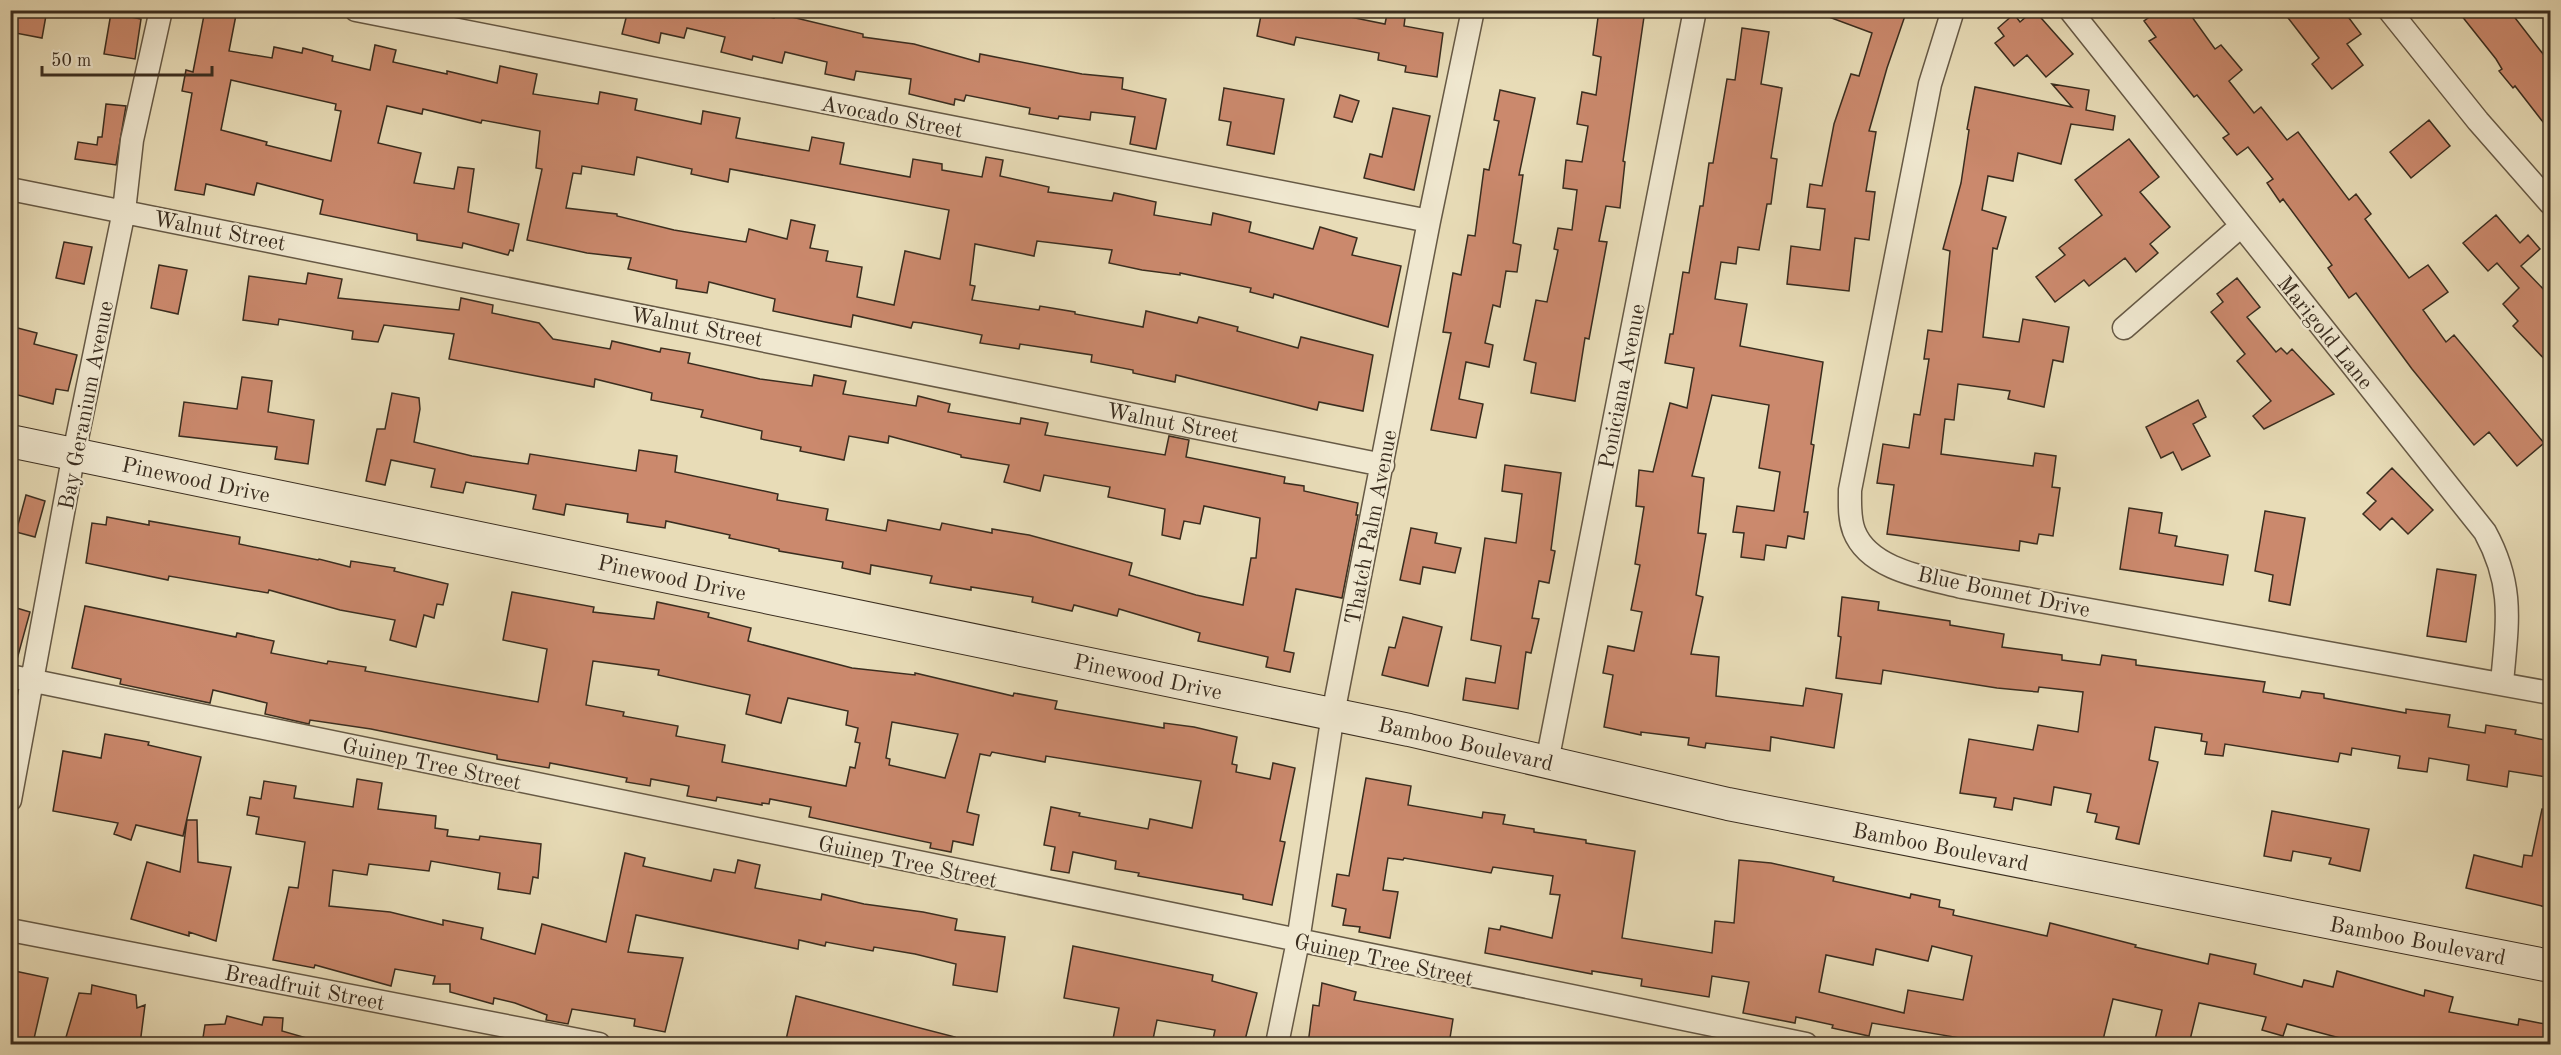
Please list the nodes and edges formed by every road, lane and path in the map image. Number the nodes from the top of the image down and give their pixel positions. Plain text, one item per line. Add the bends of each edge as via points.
1 (161, 10) edge
2 (356, 10) edge
3 (1473, 10) edge
4 (1695, 10) edge
5 (1953, 10) edge
6 (2070, 10) edge
7 (2390, 10) edge
8 (10, 189) edge
9 (2550, 203) edge
10 (124, 211) junction
11 (1429, 221) junction
12 (2241, 226) junction
13 (2124, 328) dead end
14 (10, 441) edge
15 (74, 453) junction
16 (1383, 465) junction
17 (10, 676) edge
18 (33, 681) junction
19 (2502, 683) junction
20 (2550, 693) edge
21 (1333, 714) junction
22 (1547, 762) junction
23 (10, 800) edge
24 (10, 930) edge
25 (1298, 941) junction
26 (2550, 966) edge
27 (599, 1044) edge
28 (1277, 1044) edge
29 (1806, 1044) edge

1 - 10 street, Bay Geranium Avenue via 132,140
2 - 11 street, Avocado Street
3 - 11 street, Thatch Palm Avenue
4 - 22 street, Poniciana Avenue
5 - 19 street, Blue Bonnet Drive via 1930,84 1855,457 1850,514 1859,542 1887,564 1962,587
6 - 12 street, Marigold Lane
7 - 9 street via 2478,121
8 - 10 street, Walnut Street
10 - 15 street, Bay Geranium Avenue
10 - 16 street, Walnut Street
11 - 16 street, Thatch Palm Avenue
12 - 13 street
12 - 19 street, Marigold Lane via 2485,532 2501,566 2507,591
14 - 15 main road, Pinewood Drive
15 - 18 street, Bay Geranium Avenue
15 - 21 main road, Pinewood Drive
16 - 21 street, Thatch Palm Avenue
17 - 18 street, Guinep Tree Street
18 - 23 street, Bay Geranium Avenue
18 - 25 street, Guinep Tree Street
19 - 20 street, Blue Bonnet Drive
21 - 22 main road, Bamboo Boulevard
21 - 25 street, Thatch Palm Avenue
22 - 26 main road, Bamboo Boulevard via 1728,804
24 - 27 street, Breadfruit Street
25 - 28 street, Thatch Palm Avenue
25 - 29 street, Guinep Tree Street

